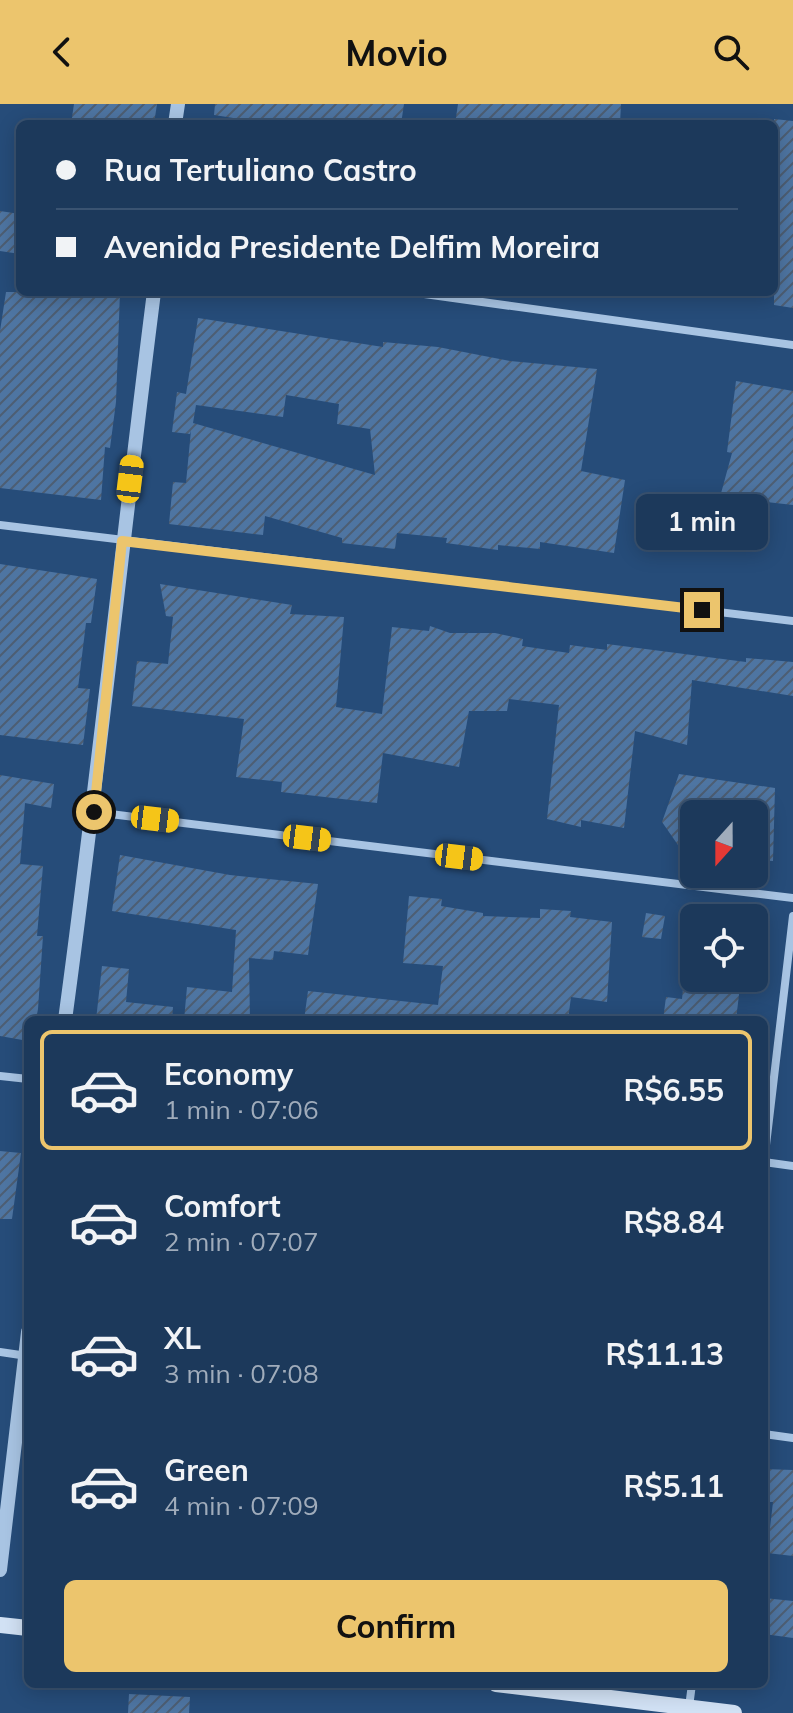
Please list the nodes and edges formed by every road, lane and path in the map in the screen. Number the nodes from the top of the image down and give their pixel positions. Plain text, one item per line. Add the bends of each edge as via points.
1 (153, 296) edge
2 (439, 296) edge
3 (793, 345) edge
4 (0, 525) edge
5 (122, 541) junction
6 (793, 621) edge
7 (94, 812) junction
8 (793, 898) edge
9 (793, 916) edge
10 (66, 1016) edge
11 (0, 1076) edge
12 (24, 1079) edge
13 (768, 1128) edge
14 (768, 1163) edge
15 (793, 1166) edge
16 (0, 1352) edge
17 (24, 1356) edge
18 (24, 1380) edge
19 (768, 1435) edge
20 (793, 1438) edge
21 (0, 1570) edge
22 (0, 1625) edge
23 (24, 1628) edge
24 (526, 1688) edge
25 (691, 1688) edge
26 (688, 1710) edge
27 (734, 1713) edge

1 - 5 street
2 - 3 street
4 - 5 street
5 - 6 street
5 - 7 street
7 - 8 street
7 - 10 street
9 - 13 street
11 - 12 street
14 - 15 street
16 - 17 street
18 - 21 street
19 - 20 street
22 - 23 main road
24 - 26 main road
25 - 26 street
26 - 27 main road

